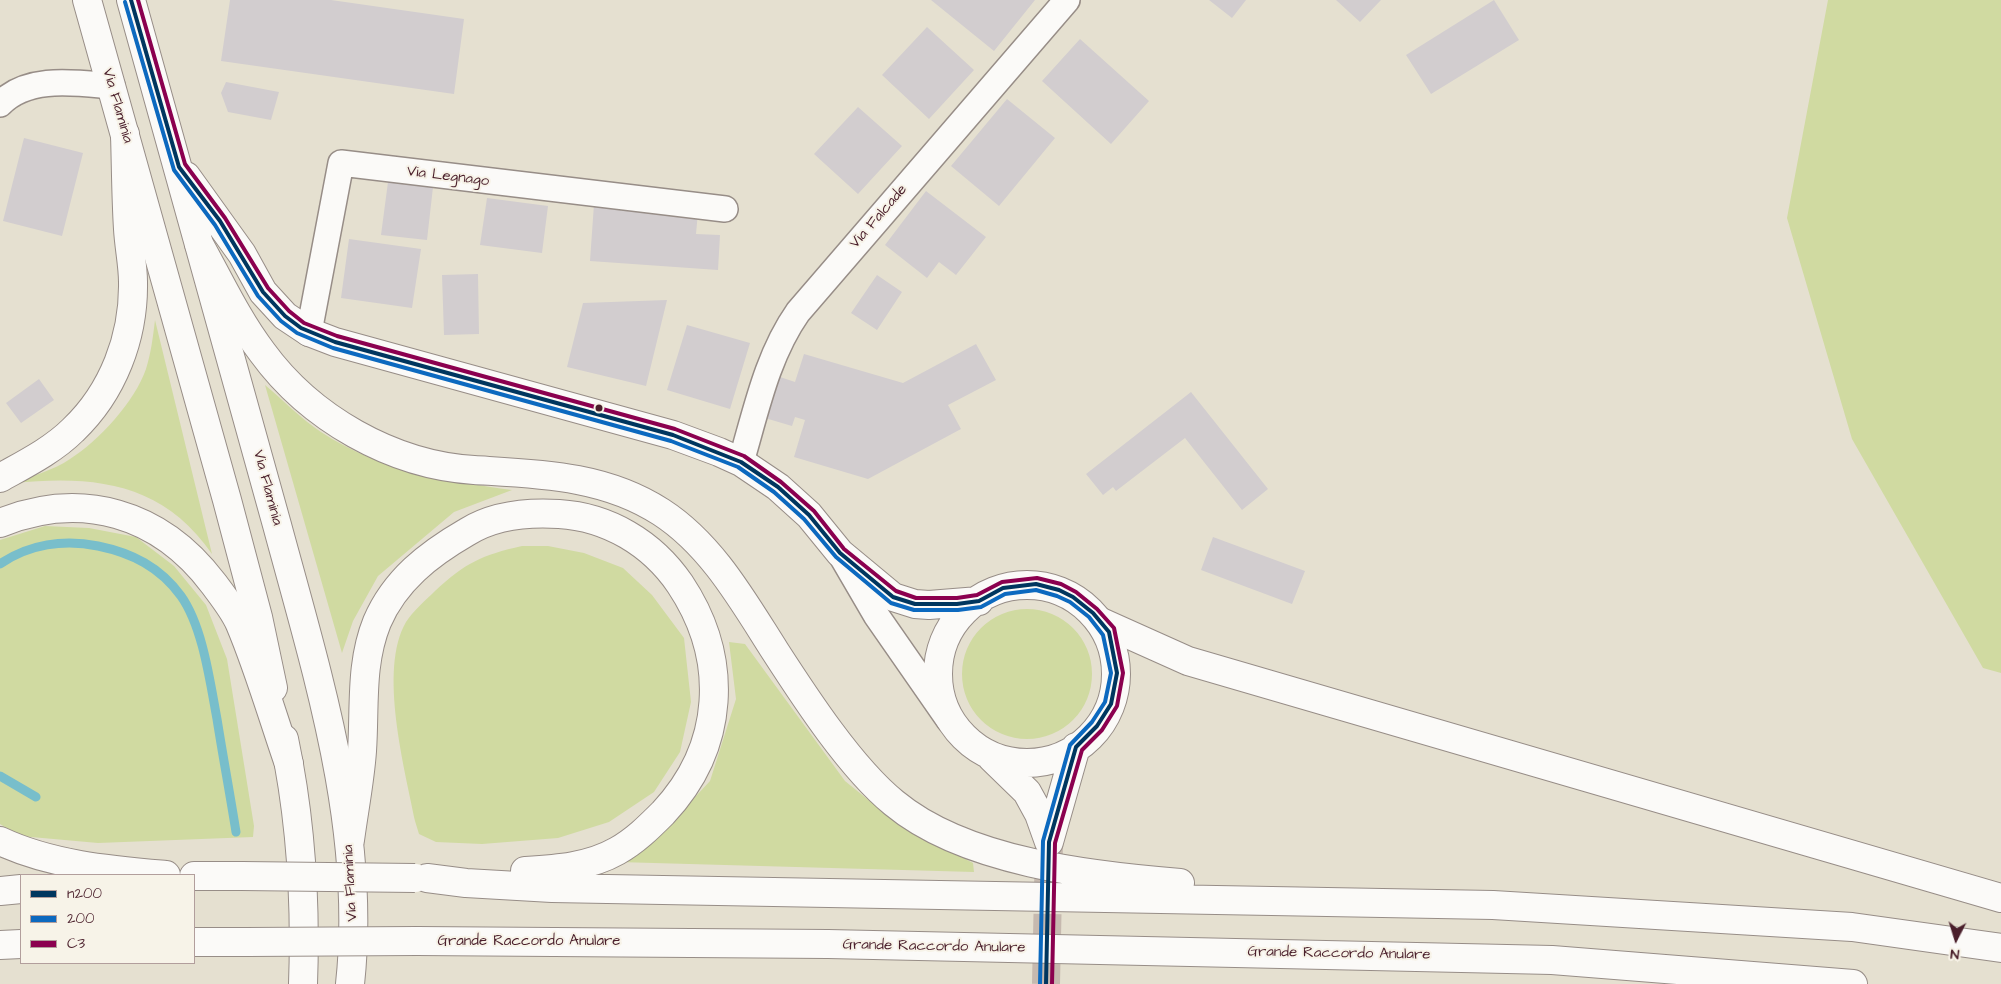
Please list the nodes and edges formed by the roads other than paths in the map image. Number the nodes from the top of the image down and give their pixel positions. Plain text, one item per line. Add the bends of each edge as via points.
1 (87, 0) edge
2 (131, 0) edge
3 (1067, 0) edge
4 (112, 86) junction
5 (0, 104) edge
6 (125, 134) junction
7 (179, 167) junction
8 (725, 209) dead end
9 (199, 244) junction
10 (309, 332) junction
11 (741, 462) junction
12 (0, 478) edge
13 (0, 524) edge
14 (840, 553) junction
15 (979, 601) junction
16 (1102, 622) junction
17 (949, 720) junction
18 (1076, 747) junction
19 (991, 757) junction
20 (289, 764) junction
21 (350, 840) junction
22 (0, 841) edge
23 (156, 874) edge
24 (195, 876) edge
25 (421, 878) junction
26 (20, 889) edge
27 (0, 891) edge
28 (2001, 898) edge
29 (1493, 905) junction
30 (195, 942) edge
31 (20, 944) edge
32 (0, 945) edge
33 (2001, 948) edge
34 (302, 984) edge
35 (350, 984) edge
36 (1853, 984) edge

1 - 4 main road, Via Flaminia
2 - 7 main road, Via Flaminia
3 - 11 street, Via Falcade via 789,324 766,376
4 - 5 street via 42,84 20,89
4 - 6 main road, Via Flaminia
6 - 12 main road via 133,280 126,344 106,388 82,421 64,438
6 - 20 main road, Via Flaminia via 258,617
7 - 9 main road, Via Flaminia
7 - 10 main road via 226,229 263,292 285,316
8 - 10 street, Via Legnago via 341,163
9 - 21 main road, Via Flaminia via 308,640
9 - 29 main road via 263,354 295,389 347,429 391,451 445,467 588,480 634,496 662,512 688,533 727,577 844,748 891,801 926,824 983,849 1065,871 1150,881
10 - 11 main road via 335,342 673,435
11 - 14 main road via 794,500
13 - 20 main road via 20,515 74,507 112,513 147,524 195,559 240,622
14 - 15 main road via 885,592 903,601 929,605
14 - 17 street via 872,608
15 - 16 main road via 1003,588 1036,584 1073,597
15 - 17 main road via 960,617 941,648 937,684
16 - 18 main road via 1109,632 1116,658 1115,690 1106,713
16 - 28 main road via 1188,662
17 - 19 main road via 966,741
18 - 19 main road via 1056,758 1033,764 1010,763
18 - 19 main road via 1049,842 1028,792
20 - 34 main road via 300,838 305,912
21 - 25 main road via 362,752 365,665 378,620 404,578 440,547 476,526 497,519 543,513 570,515 590,519 633,537 671,571 693,604 708,642 715,683 711,725 697,767 687,784 632,841 589,862 561,869
21 - 35 main road, Via Flaminia via 354,948
22 - 23 main road via 64,861
24 - 25 main road, bridge
25 - 29 main road via 552,888
26 - 27 main road
29 - 33 main road via 1852,927
30 - 36 main road, Grande Raccordo Anulare, bridge via 837,945 1533,959
31 - 32 main road

